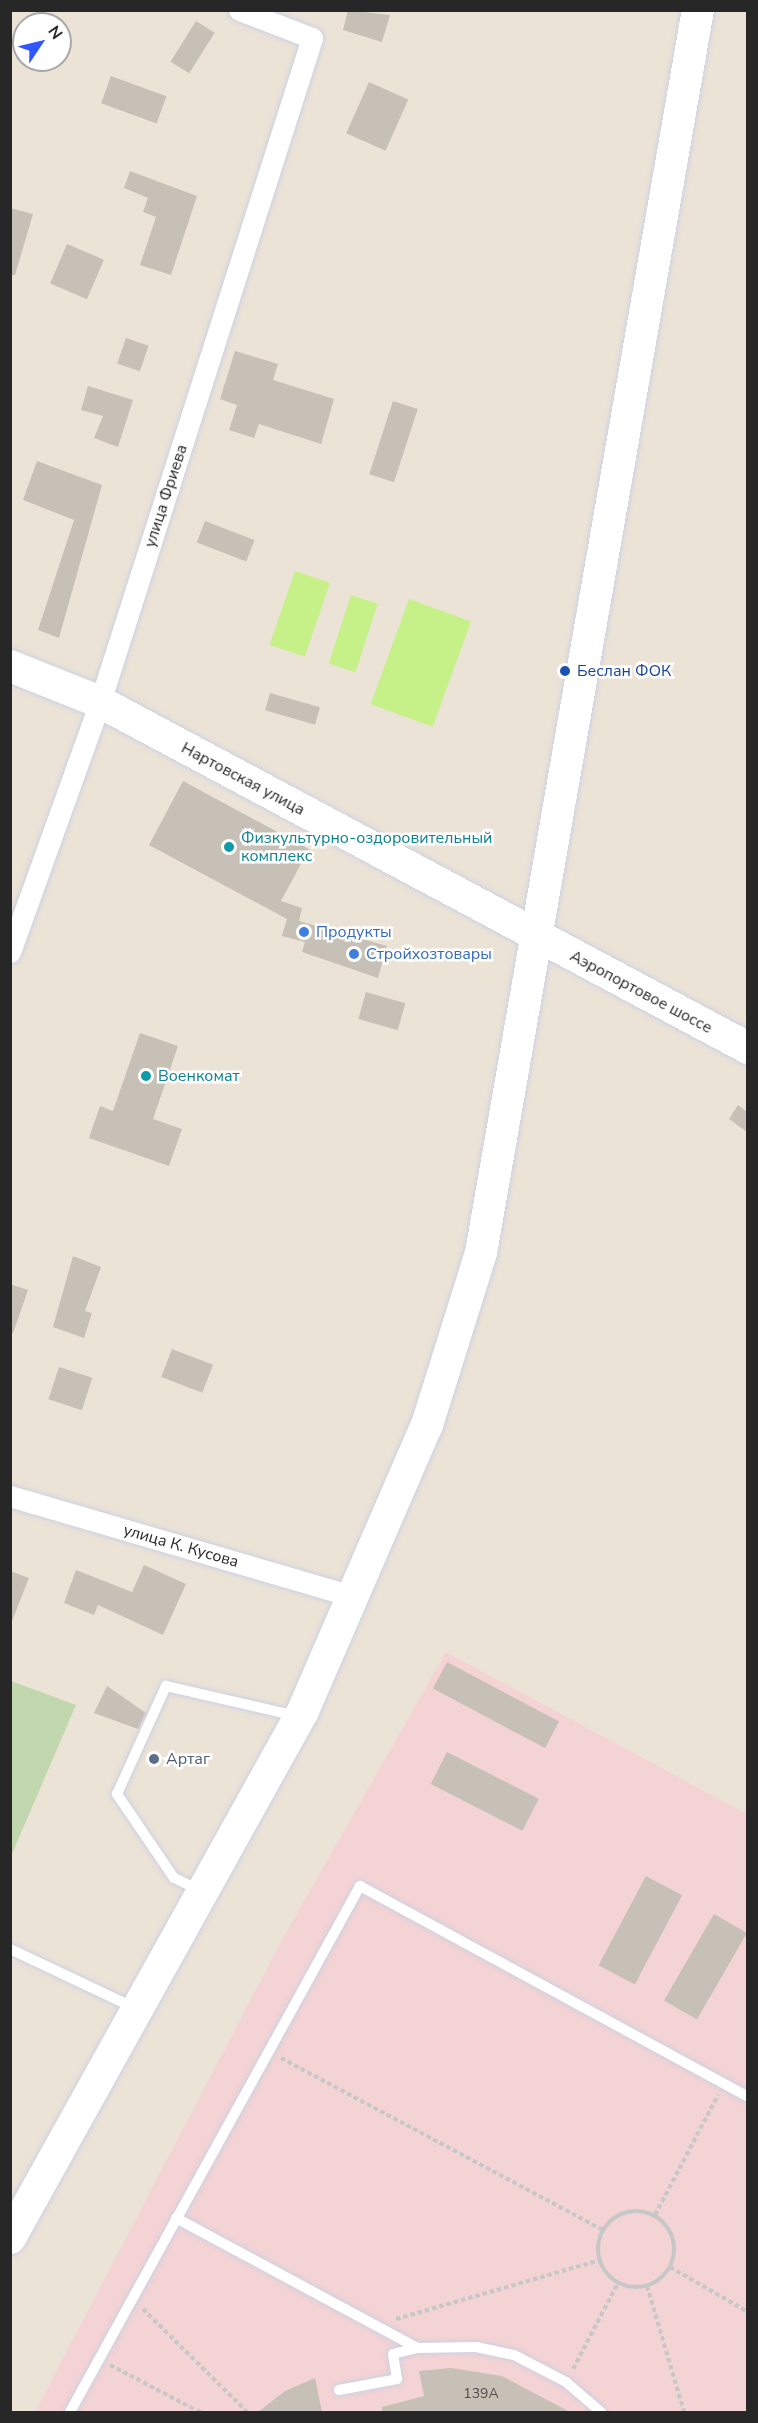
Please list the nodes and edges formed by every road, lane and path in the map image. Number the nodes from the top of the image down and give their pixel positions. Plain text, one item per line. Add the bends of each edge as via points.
1 (239, 10) edge
2 (698, 10) edge
3 (10, 666) edge
4 (100, 702) junction
5 (534, 936) junction
6 (10, 952) edge
7 (747, 1048) edge
8 (10, 1496) edge
9 (351, 1596) junction
10 (300, 1717) junction
11 (202, 1892) junction
12 (10, 1949) edge
13 (138, 2009) junction
14 (269, 2051) junction
15 (724, 2084) junction
16 (747, 2097) edge
17 (655, 2215) junction
18 (176, 2218) junction
19 (603, 2230) junction
20 (10, 2238) edge
21 (600, 2260) junction
22 (670, 2267) junction
23 (618, 2283) junction
24 (647, 2286) junction
25 (132, 2298) junction
26 (747, 2312) edge
27 (375, 2326) junction
28 (387, 2332) junction
29 (417, 2349) junction
30 (393, 2354) junction
31 (99, 2359) junction
32 (566, 2382) junction
33 (339, 2390) dead end
34 (70, 2412) edge
35 (200, 2412) edge
36 (247, 2412) edge
37 (601, 2412) edge
38 (684, 2412) edge

1 - 4 street, улица Фриева via 312,38
2 - 5 main road
3 - 4 main road, Нартовская улица
4 - 5 main road, Нартовская улица
4 - 6 street, улица Фриева
5 - 7 main road, Аэропортовое шоссе
5 - 9 main road via 481,1253 427,1425
8 - 9 street, улица К. Кусова
9 - 10 main road
10 - 11 main road
10 - 11 lane via 166,1686 117,1794 174,1878
11 - 13 main road
12 - 13 lane
13 - 20 main road
14 - 15 lane via 360,1886
14 - 18 lane
14 - 19 path
15 - 16 lane
15 - 17 path
17 - 19 path via 622,2213
17 - 22 path via 673,2238
18 - 25 lane
18 - 27 lane
19 - 21 path
21 - 23 path
21 - 27 path
22 - 24 path
22 - 26 path
23 - 24 path
23 - 32 path
24 - 38 path
25 - 31 lane
25 - 36 path
27 - 28 lane
28 - 29 lane
28 - 30 lane
29 - 30 lane
29 - 32 lane via 495,2350
30 - 33 lane via 397,2379
31 - 34 lane
31 - 35 path
32 - 37 lane

